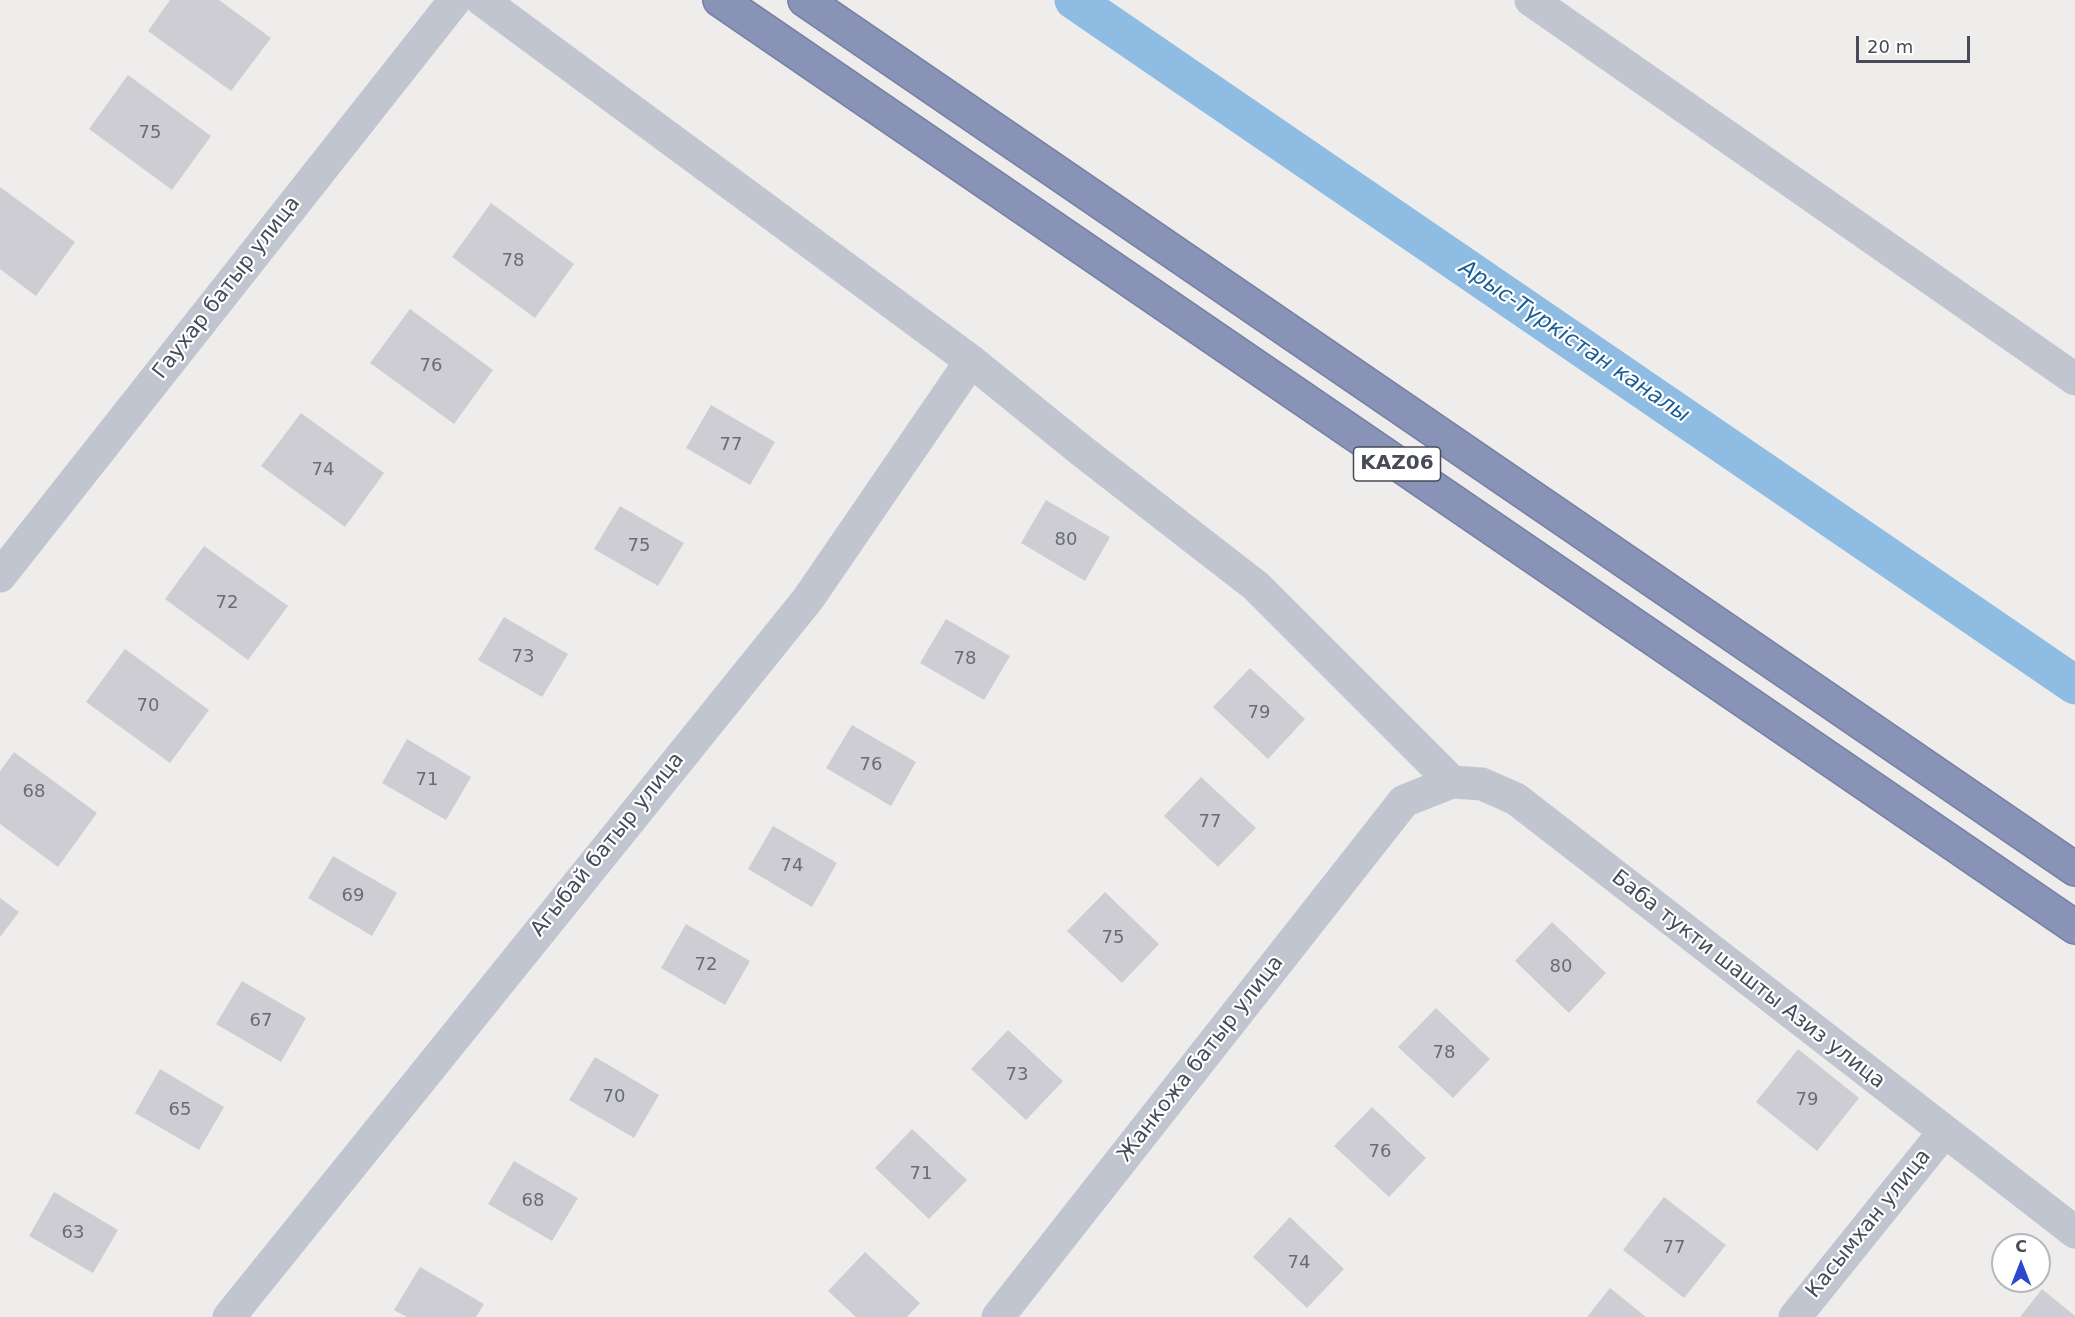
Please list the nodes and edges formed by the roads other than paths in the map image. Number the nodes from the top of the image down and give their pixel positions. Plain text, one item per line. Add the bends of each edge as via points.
1 (455, 0) edge
2 (482, 0) edge
3 (720, 0) edge
4 (805, 0) edge
5 (1531, 0) edge
6 (971, 361) junction
7 (2075, 379) edge
8 (0, 576) edge
9 (1452, 782) junction
10 (1404, 801) joint
11 (2075, 869) edge
12 (2075, 927) edge
13 (1944, 1132) junction
14 (2075, 1232) edge
15 (229, 1317) edge
16 (998, 1317) edge
17 (1795, 1317) edge

1 - 8 street, Гаухар батыр улица
2 - 6 street
3 - 12 highway, KАZ06
4 - 11 highway, KАZ06
5 - 7 street
6 - 9 street via 1256,586
6 - 15 street, Агыбай батыр улица via 808,599
9 - 10 street, Баба тукти шашты Азиз улица
9 - 13 street, Баба тукти шашты Азиз улица via 1482,784 1516,799
10 - 16 street, Жанкожа батыр улица
13 - 14 street, Баба тукти шашты Азиз улица
13 - 17 street, Касымхан улица

